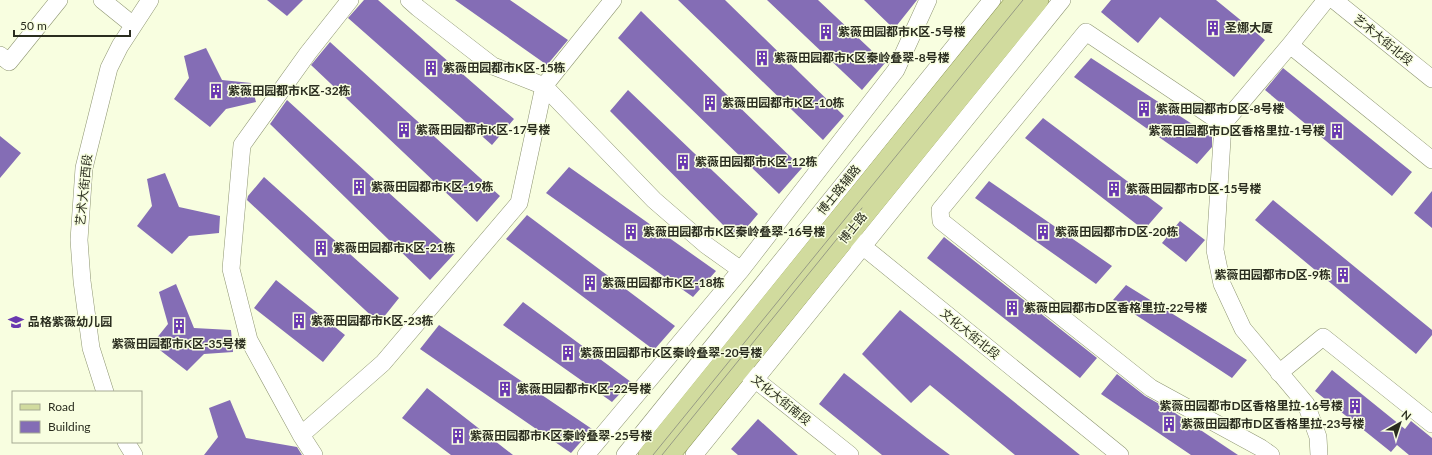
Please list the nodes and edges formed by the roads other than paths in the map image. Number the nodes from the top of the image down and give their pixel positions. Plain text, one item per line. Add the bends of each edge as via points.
1 (59, 0) edge
2 (102, 0) edge
3 (150, 0) edge
4 (350, 0) edge
5 (409, 0) edge
6 (613, 0) edge
7 (928, 0) edge
8 (992, 0) edge
9 (1017, 0) edge
10 (1038, 0) edge
11 (1062, 0) edge
12 (1326, 0) edge
13 (1334, 0) edge
14 (133, 25) junction
15 (1290, 46) junction
16 (0, 55) edge
17 (1432, 79) edge
18 (544, 86) junction
19 (1223, 124) junction
20 (1432, 160) edge
21 (842, 229) junction
22 (742, 270) junction
23 (734, 363) junction
24 (1279, 373) junction
25 (105, 391) edge
26 (1432, 424) edge
27 (302, 435) junction
28 (127, 443) edge
29 (134, 455) edge
30 (314, 455) edge
31 (586, 455) edge
32 (625, 455) edge
33 (649, 455) edge
34 (669, 455) edge
35 (694, 455) edge
36 (850, 455) edge
37 (1120, 455) edge
38 (1271, 455) edge
39 (1318, 455) edge

1 - 16 street via 9,62
2 - 14 street
3 - 14 street, 艺术大街西段
4 - 27 street via 308,53 242,145 231,269 249,340
5 - 18 street via 493,66
6 - 18 street
7 - 22 street via 896,70
8 - 21 street, 博士路辅路
9 - 21 main road, 博士路
10 - 21 main road, 博士路
11 - 21 street, 博士路辅路
12 - 15 street
13 - 17 street, 艺术大街北段
14 - 25 street, 艺术大街西段 via 109,68 84,168 79,240 82,281 91,348
15 - 19 street
15 - 20 street
18 - 22 street via 654,200 706,245
18 - 27 street via 519,203 383,363
19 - 24 street via 1215,250 1222,284 1243,329
19 - 38 street via 1086,32 940,210 941,221 1151,388
21 - 23 main road, 博士路
21 - 23 street, 博士路辅路
21 - 37 street, 文化大街北段
22 - 31 street
23 - 32 street, 博士路辅路
23 - 33 main road, 博士路
23 - 34 main road, 博士路
23 - 35 street, 博士路辅路
23 - 36 street, 文化大街南段
24 - 26 street via 1323,337
24 - 39 street via 1306,404 1318,438
27 - 30 street
28 - 29 street

